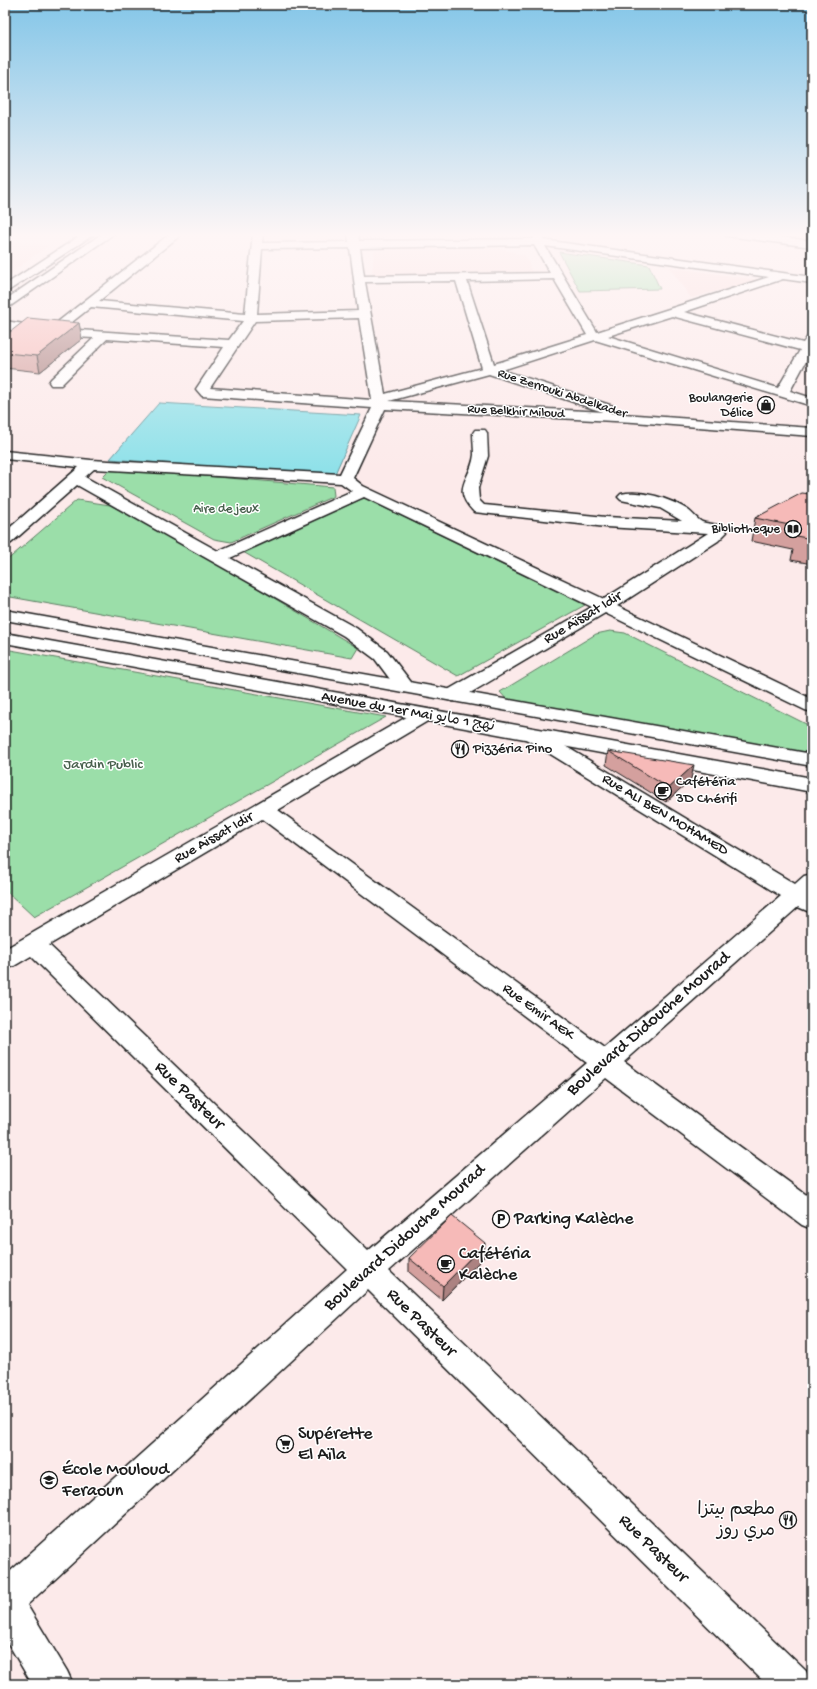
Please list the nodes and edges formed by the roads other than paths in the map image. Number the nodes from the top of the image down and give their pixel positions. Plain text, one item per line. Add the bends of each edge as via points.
1 (77, 312) edge
2 (184, 312) edge
3 (252, 312) edge
4 (471, 312) edge
5 (579, 312) edge
6 (672, 312) joint
7 (364, 314) joint
8 (251, 318) junction
9 (5, 325) edge
10 (27, 328) junction
11 (52, 332) junction
12 (103, 336) junction
13 (594, 336) junction
14 (16, 337) edge
15 (234, 344) junction
16 (810, 344) edge
17 (799, 362) junction
18 (812, 364) edge
19 (489, 370) junction
20 (56, 382) dead end
21 (782, 393) junction
22 (380, 402) junction
23 (812, 402) edge
24 (634, 418) junction
25 (812, 432) edge
26 (480, 433) dead end
27 (5, 455) edge
28 (91, 464) junction
29 (76, 478) junction
30 (344, 480) junction
31 (364, 492) junction
32 (626, 497) dead end
33 (698, 527) junction
34 (5, 540) edge
35 (219, 557) junction
36 (605, 606) junction
37 (5, 616) edge
38 (5, 638) edge
39 (405, 686) junction
40 (453, 695) junction
41 (812, 706) edge
42 (424, 715) junction
43 (533, 735) junction
44 (812, 760) edge
45 (812, 785) edge
46 (263, 809) junction
47 (807, 894) edge
48 (33, 944) junction
49 (5, 960) edge
50 (604, 1062) junction
51 (812, 1216) edge
52 (367, 1271) junction
53 (5, 1600) edge
54 (5, 1604) edge
55 (54, 1684) edge
56 (793, 1684) edge

1 - 11 street
2 - 8 street
3 - 8 street
4 - 19 street, Rue Zerrouki Abdelkader
5 - 13 street
6 - 13 street
6 - 16 street
7 - 8 street
7 - 22 street
8 - 15 street
9 - 10 street
10 - 11 street
10 - 14 street
11 - 12 street
12 - 15 street
12 - 20 street
13 - 19 street
13 - 21 street
15 - 22 street, Rue Belkhir Miloud via 208,379 203,388 207,392
16 - 17 street
17 - 18 street
17 - 21 street
19 - 22 street
19 - 24 street, Rue Zerrouki Abdelkader
21 - 23 street
22 - 24 street, Rue Belkhir Miloud
22 - 30 street
24 - 25 street, Rue Belkhir Miloud
26 - 33 street via 481,456 470,488 470,501 478,509 606,522
27 - 28 street
28 - 29 street
28 - 30 street
29 - 34 street
29 - 35 street
30 - 31 street
31 - 35 street
31 - 36 street
32 - 33 street via 644,498 673,507 687,515
33 - 36 street, Rue Aïssat Idir via 717,529 719,532
35 - 39 street via 350,632 381,655
36 - 40 street, Rue Aïssat Idir
36 - 41 street
37 - 39 street, Avenue du 1er Mai نهج 1 مايو
38 - 42 street, Avenue du 1er Mai نهج 1 مايو
39 - 40 street, Avenue du 1er Mai نهج 1 مايو
40 - 42 street, Rue Aïssat Idir
40 - 44 street, Avenue du 1er Mai نهج 1 مايو
42 - 43 street, Avenue du 1er Mai نهج 1 مايو
42 - 46 street, Rue Aissat Idir
43 - 45 street, Avenue du 1er Mai نهج 1 مايو
43 - 47 street, Rue ALI BEN MOHAMED
46 - 48 street, Rue Aissat Idir
46 - 50 street, Rue Emir AEK
47 - 50 street, Boulevard Didouche Mourad
48 - 49 street, Rue Aissat Idir
48 - 52 street, Rue Pasteur
50 - 51 street, Rue Emir AEK
50 - 52 street, Boulevard Didouche Mourad
52 - 53 street, Boulevard Didouche Mourad
52 - 56 street, Rue Pasteur
54 - 55 street

